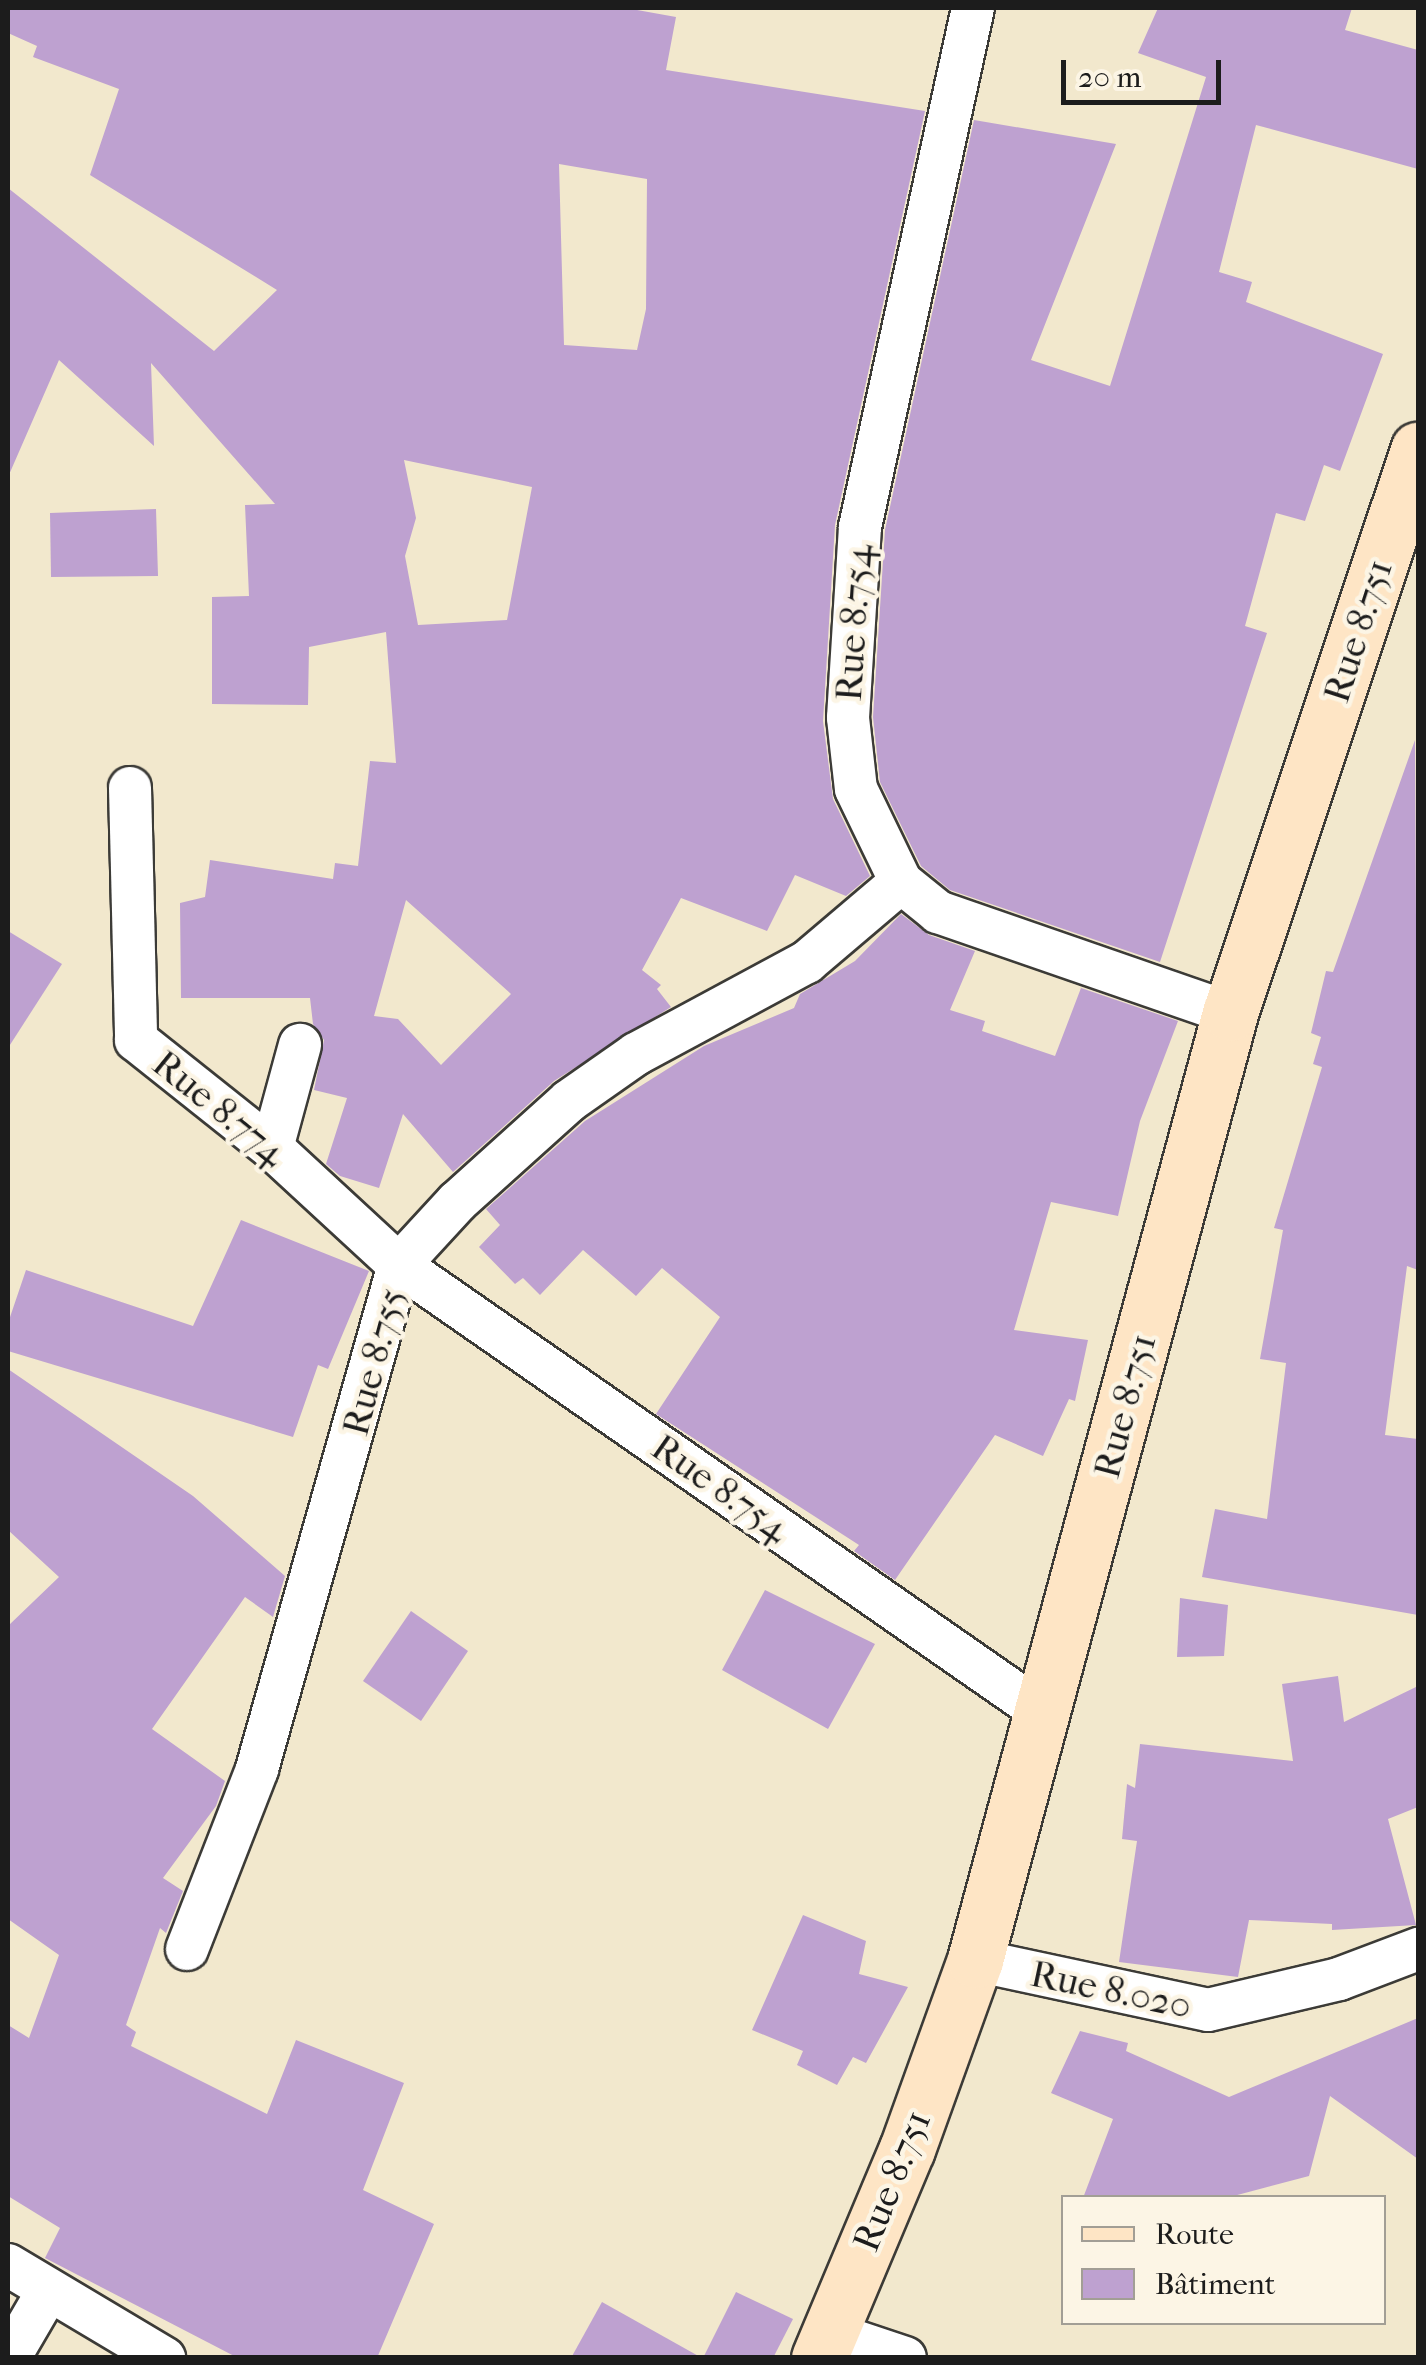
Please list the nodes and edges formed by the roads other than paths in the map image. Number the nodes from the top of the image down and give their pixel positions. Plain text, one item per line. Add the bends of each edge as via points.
1 (972, 8) edge
2 (1418, 450) edge
3 (130, 788) dead end
4 (901, 882) junction
5 (1230, 1013) junction
6 (300, 1045) dead end
7 (272, 1148) junction
8 (399, 1265) junction
9 (1042, 1712) junction
10 (1418, 1948) edge
11 (187, 1949) dead end
12 (975, 1960) junction
13 (8, 2265) edge
14 (48, 2291) junction
15 (825, 2345) edge
16 (9, 2358) edge
17 (164, 2358) edge
18 (904, 2358) edge

1 - 4 street, Rue 8.754 via 860,526 851,602 848,718 856,788
2 - 5 main road, Rue 8.751
3 - 7 street, Rue 8.774 via 136,1040
4 - 5 street, Rue 8.754 via 938,912
4 - 8 street, Rue 8.755 via 807,962 636,1054 569,1101 457,1202
5 - 9 main road, Rue 8.751
6 - 7 street
7 - 8 street, Rue 8.774
8 - 9 street, Rue 8.754
8 - 11 street, Rue 8.755 via 257,1769
9 - 12 main road, Rue 8.751
10 - 12 street, Rue 8.020 via 1339,1979 1208,2010
12 - 15 main road, Rue 8.751
13 - 14 street
14 - 16 street
14 - 17 street
15 - 18 street

